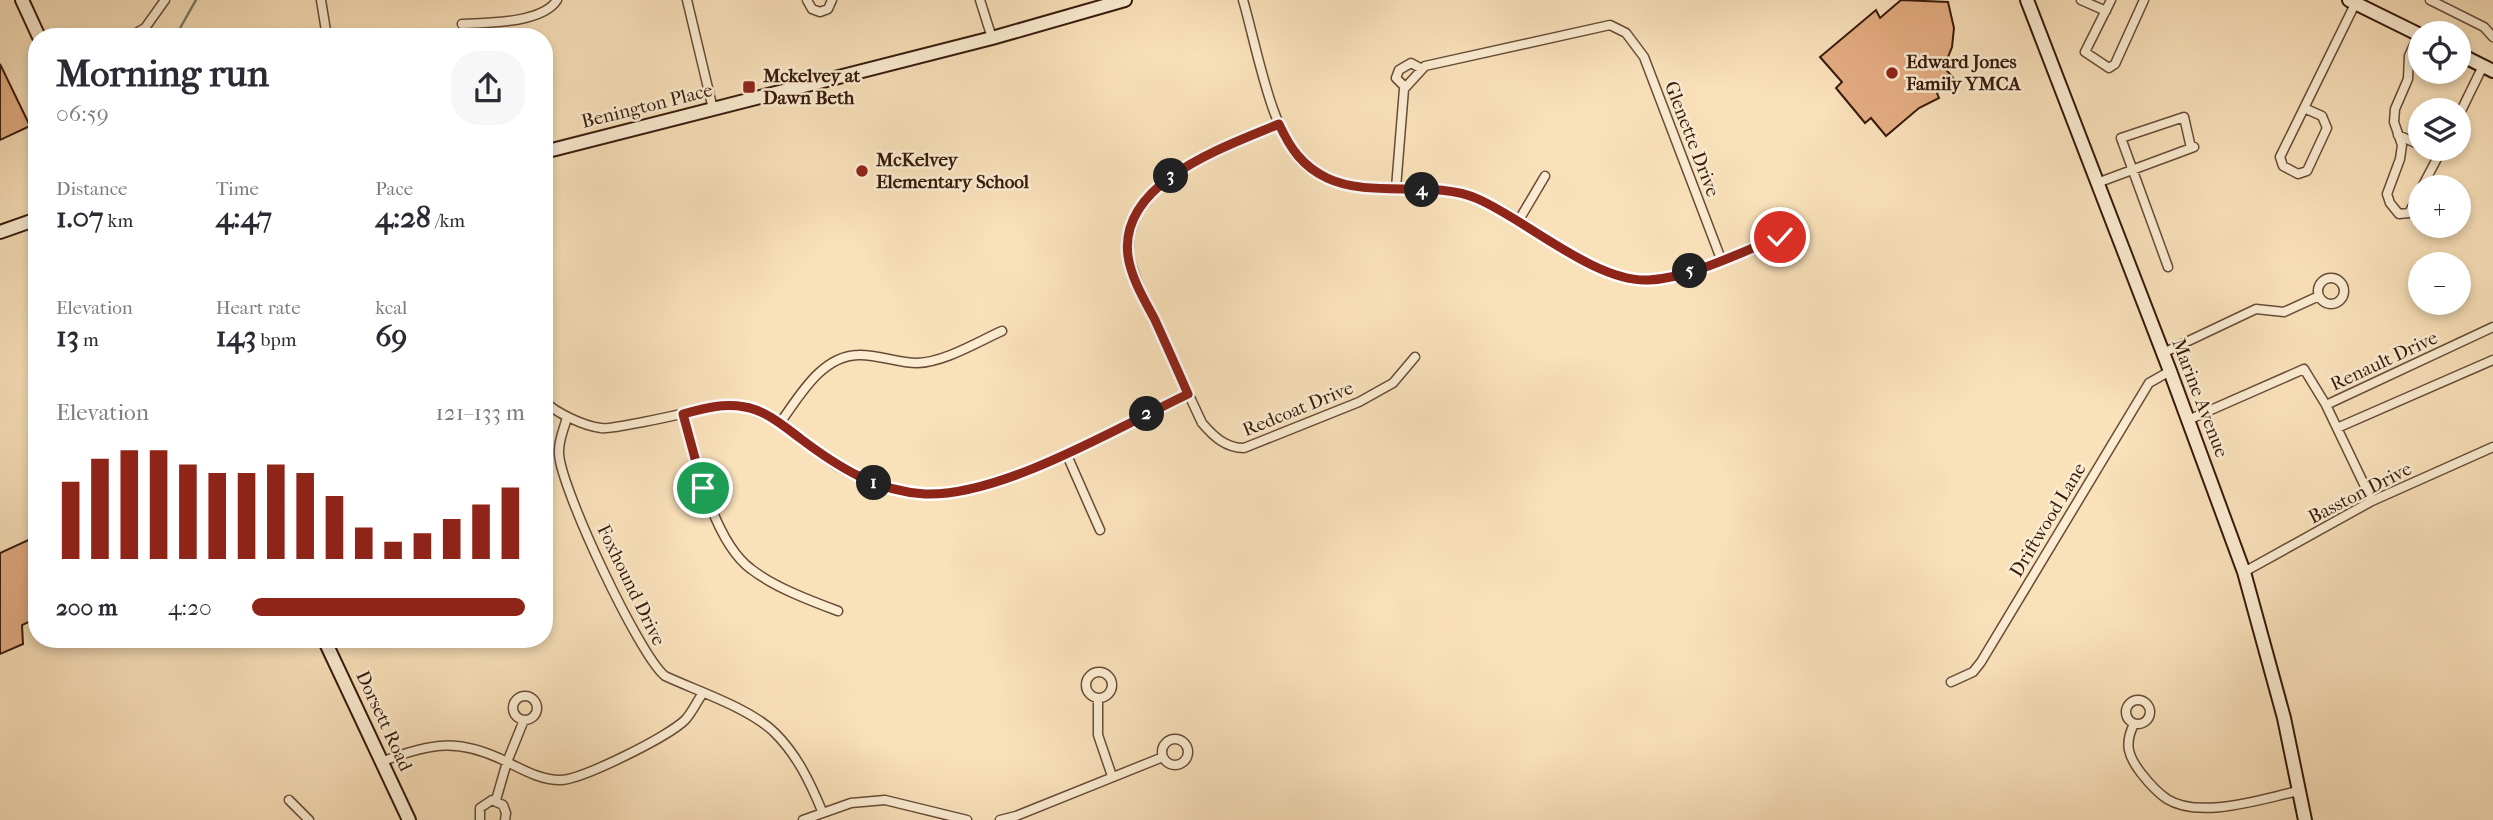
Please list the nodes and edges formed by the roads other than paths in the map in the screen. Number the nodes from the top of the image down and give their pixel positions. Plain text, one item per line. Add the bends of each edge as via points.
1 (22, 0) edge
2 (165, 0) edge
3 (321, 0) edge
4 (557, 0) edge
5 (687, 0) edge
6 (807, 0) edge
7 (832, 0) edge
8 (980, 0) edge
9 (1243, 0) edge
10 (2027, 0) edge
11 (2081, 0) edge
12 (2111, 0) edge
13 (2144, 0) edge
14 (2430, 0) edge
15 (1118, 1) edge
16 (2354, 1) edge
17 (2106, 10) junction
18 (462, 24) dead end
19 (35, 28) edge
20 (145, 28) edge
21 (326, 28) edge
22 (2408, 28) edge
23 (2493, 37) edge
24 (992, 38) junction
25 (2471, 60) edge
26 (2488, 68) edge
27 (1422, 69) junction
28 (2408, 79) edge
29 (1405, 87) junction
30 (2469, 98) edge
31 (2304, 108) junction
32 (712, 110) junction
33 (1279, 124) junction
34 (2398, 135) junction
35 (2408, 140) edge
36 (553, 150) edge
37 (2131, 170) junction
38 (1545, 176) dead end
39 (2096, 184) junction
40 (1396, 188) junction
41 (2408, 213) edge
42 (1519, 220) junction
43 (28, 222) edge
44 (0, 232) edge
45 (1780, 237) dead end
46 (1721, 259) junction
47 (2168, 267) dead end
48 (2319, 296) dead end
49 (2492, 330) edge
50 (1002, 331) dead end
51 (2163, 353) junction
52 (1415, 357) dead end
53 (2493, 360) edge
54 (2170, 371) junction
55 (1188, 394) junction
56 (2326, 405) junction
57 (553, 407) edge
58 (683, 414) junction
59 (567, 417) junction
60 (2188, 420) junction
61 (780, 423) junction
62 (2337, 428) junction
63 (2493, 447) edge
64 (1066, 453) junction
65 (2372, 501) junction
66 (1100, 530) dead end
67 (2244, 572) junction
68 (838, 611) dead end
69 (328, 648) edge
70 (1951, 682) dead end
71 (703, 693) junction
72 (1098, 699) dead end
73 (524, 720) dead end
74 (2134, 724) dead end
75 (1163, 757) dead end
76 (381, 762) junction
77 (507, 762) junction
78 (1112, 776) junction
79 (2299, 791) junction
80 (289, 800) dead end
81 (496, 800) junction
82 (822, 811) junction
83 (309, 820) edge
84 (409, 820) edge
85 (480, 820) edge
86 (505, 820) edge
87 (803, 820) edge
88 (967, 820) edge
89 (1000, 820) edge
90 (2305, 820) edge

1 - 19 main road
2 - 20 street
3 - 21 street
4 - 18 street via 551,10 538,14 497,23
5 - 32 street
6 - 7 street via 820,12 828,9
8 - 24 street
9 - 33 street
10 - 39 main road, Marine Avenue
11 - 17 street
12 - 17 street
13 - 17 street via 2115,64 2109,68 2085,52
14 - 23 street via 2484,27
15 - 24 main road, Benington Place
16 - 22 main road
16 - 31 street
24 - 32 main road, Benington Place
25 - 26 main road
26 - 30 street
27 - 29 street
27 - 29 street via 1411,63 1399,70 1396,78
27 - 46 street, Glenette Drive via 1594,26 1610,25 1626,33 1644,57
28 - 34 street via 2396,109
29 - 40 street
31 - 31 street via 2279,161 2298,174 2308,171 2327,128 2322,116
32 - 36 main road, Benington Place
33 - 40 street via 1289,146 1330,180
33 - 55 street, Redcoat Drive via 1206,155 1163,181 1137,213 1130,233 1128,256 1140,290
34 - 35 street
34 - 41 street via 2400,159 2387,194 2399,214
37 - 37 street via 2194,147 2184,117 2121,138
37 - 39 street
37 - 47 street
38 - 42 street
39 - 51 main road, Marine Avenue
40 - 42 street via 1456,192
42 - 46 street via 1593,266 1632,278 1650,280
43 - 44 main road
45 - 46 street
48 - 51 street via 2284,312 2256,309
49 - 56 street, Renault Drive
50 - 61 street via 933,360 917,363 857,354 832,363 813,378
51 - 54 main road, Marine Avenue
52 - 55 street, Redcoat Drive via 1393,383 1359,402 1244,449 1232,449 1212,435
53 - 62 street
54 - 60 main road, Marine Avenue
54 - 70 street, Driftwood Lane via 2149,383 1981,662 1973,672
55 - 64 street
56 - 60 street via 2304,369
56 - 62 street
57 - 59 street
58 - 59 street via 602,429
58 - 61 street via 719,405 749,407
58 - 68 street via 703,488 736,554 751,569
59 - 71 street, Foxhound Drive via 559,455 568,492 639,643 665,676
60 - 67 main road, Marine Avenue
61 - 64 street via 862,479 926,494 993,484
62 - 65 street
63 - 65 street, Basston Drive
64 - 66 street
65 - 67 street, Basston Drive
67 - 79 main road, Marine Avenue
69 - 76 main road, Dorsett Road
71 - 77 street via 685,720 610,764 579,776 543,777
71 - 82 street, Foxhound Drive via 773,731 798,760
72 - 78 street via 1098,735
73 - 77 street
74 - 79 street via 2127,749 2148,781 2168,800 2207,808
75 - 78 street
76 - 77 street via 410,750 449,744
76 - 84 main road, Dorsett Road
77 - 81 street
78 - 89 street
79 - 90 main road, Marine Avenue
80 - 83 street
81 - 85 street via 483,804
81 - 86 street via 506,809
82 - 87 street
82 - 88 street via 885,800

